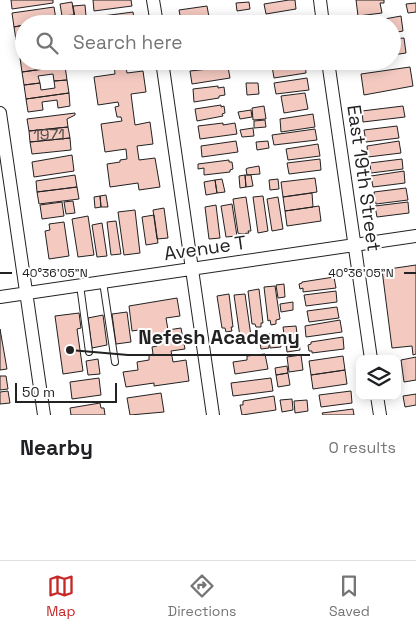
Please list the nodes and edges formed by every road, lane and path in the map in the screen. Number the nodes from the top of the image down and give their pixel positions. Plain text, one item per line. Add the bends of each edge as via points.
1 (153, 0) edge
2 (320, 0) edge
3 (156, 15) edge
4 (322, 15) edge
5 (163, 70) edge
6 (329, 70) edge
7 (0, 113) edge
8 (416, 236) edge
9 (355, 245) junction
10 (192, 269) junction
11 (103, 282) junction
12 (80, 285) junction
13 (26, 293) junction
14 (0, 297) edge
15 (89, 352) dead end
16 (370, 355) edge
17 (115, 362) dead end
18 (378, 400) edge
19 (44, 415) edge
20 (213, 415) edge
21 (380, 415) edge

1 - 3 street
2 - 4 street
5 - 10 street
6 - 9 street, East 19th Street
7 - 13 street
8 - 9 street, Avenue T
9 - 10 street, Avenue T
9 - 16 street, East 19th Street
10 - 11 street, Avenue T
10 - 20 street
11 - 12 street, Avenue T
11 - 17 lane
12 - 13 street, Avenue T
12 - 15 lane
13 - 14 street, Avenue T
13 - 19 street
18 - 21 street

